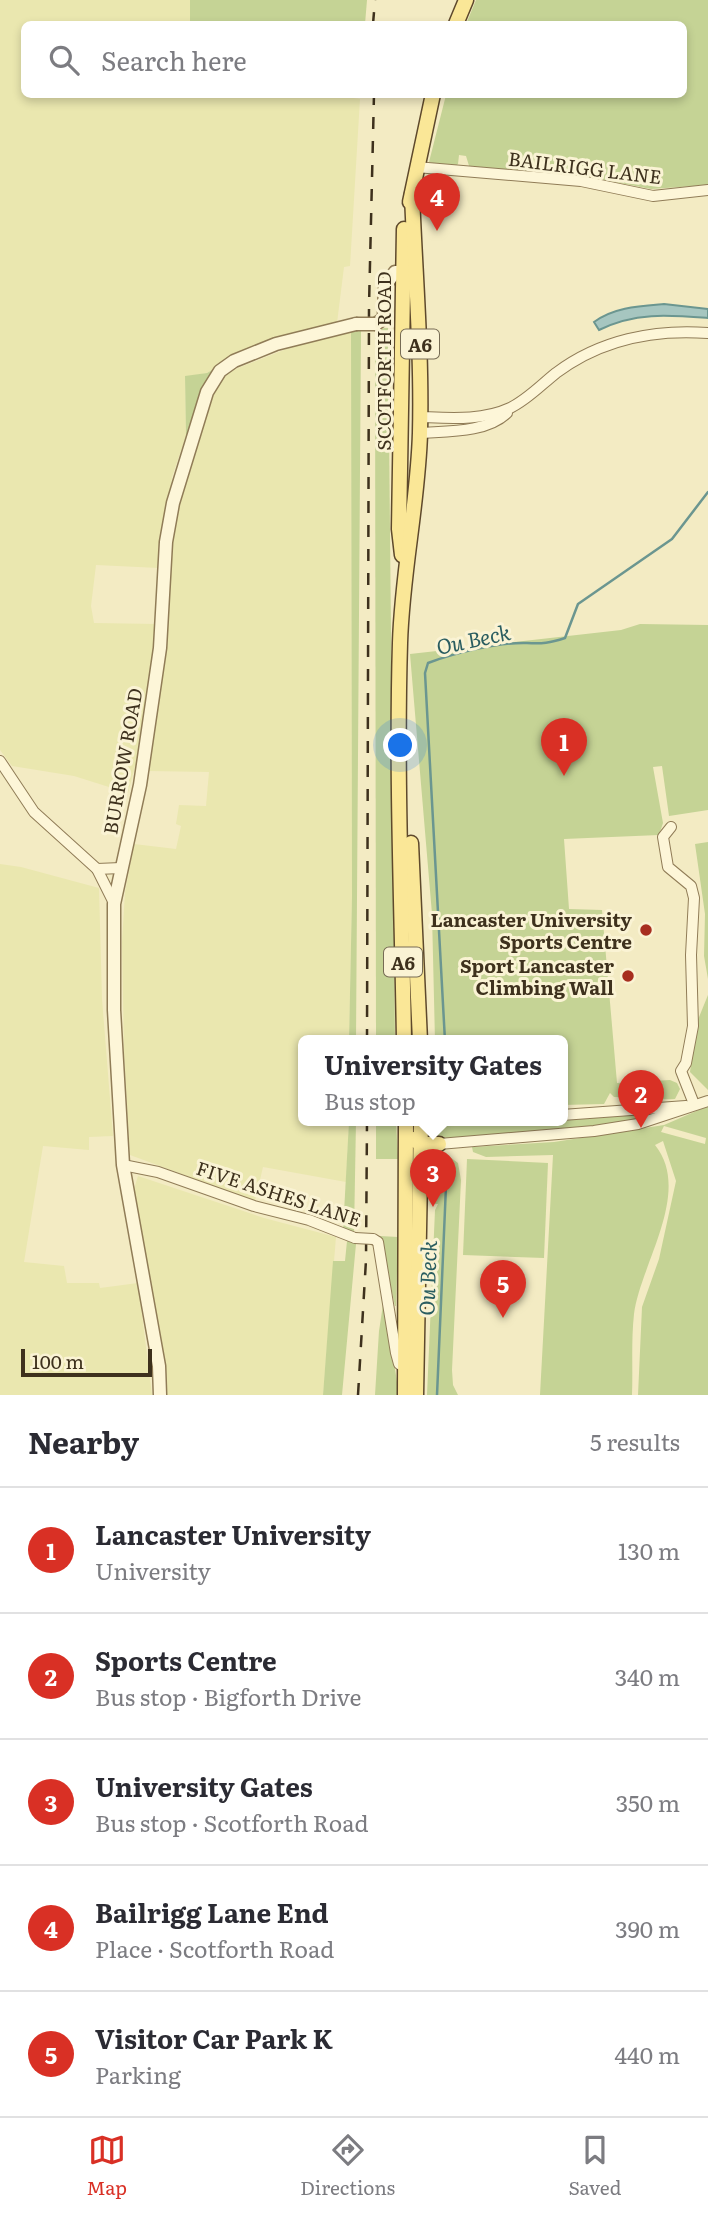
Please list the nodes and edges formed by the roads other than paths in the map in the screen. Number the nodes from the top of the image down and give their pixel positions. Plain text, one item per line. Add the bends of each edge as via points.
1 (466, 0) edge
2 (457, 21) edge
3 (432, 98) edge
4 (416, 167) junction
5 (708, 190) edge
6 (408, 271) junction
7 (708, 333) edge
8 (508, 409) junction
9 (420, 417) junction
10 (411, 429) junction
11 (404, 571) junction
12 (0, 761) edge
13 (401, 772) junction
14 (671, 827) dead end
15 (411, 843) junction
16 (121, 868) junction
17 (97, 869) junction
18 (114, 904) junction
19 (404, 1035) edge
20 (420, 1035) edge
21 (428, 1035) edge
22 (708, 1101) edge
23 (690, 1105) junction
24 (568, 1115) edge
25 (411, 1126) edge
26 (411, 1126) edge
27 (439, 1144) joint
28 (421, 1151) junction
29 (124, 1166) junction
30 (411, 1367) junction
31 (160, 1395) edge
32 (405, 1395) edge
33 (416, 1395) edge

1 - 2 main road
3 - 4 main road, SCOTFORTH ROAD / A6
4 - 5 street, BAILRIGG LANE via 571,180 653,196
4 - 6 main road, SCOTFORTH ROAD / A6 via 405,221
6 - 9 main road, SCOTFORTH ROAD / A6 via 419,332
6 - 10 main road, SCOTFORTH ROAD / A6
6 - 16 street, BURROW ROAD, bridge via 393,274 387,282 384,318 376,324 356,324 276,344 234,361 220,371 207,392 173,503 160,648 140,785
7 - 8 street via 656,333 623,340 582,356
8 - 9 street via 462,419
8 - 10 street via 506,415 479,426
9 - 10 main road, SCOTFORTH ROAD / A6
10 - 11 main road, SCOTFORTH ROAD / A6 via 414,516
10 - 11 main road, SCOTFORTH ROAD / A6 via 399,529
11 - 13 main road, SCOTFORTH ROAD / A6
12 - 17 street via 34,812
13 - 15 main road, SCOTFORTH ROAD / A6
13 - 19 main road, SCOTFORTH ROAD / A6
14 - 23 street via 663,836 668,867 691,886 694,898 693,1026 681,1071
15 - 20 main road, SCOTFORTH ROAD / A6
15 - 21 main road via 420,882
16 - 17 street
16 - 18 street, BURROW ROAD
17 - 18 street
18 - 29 street, BURROW ROAD via 114,1010
22 - 23 street
23 - 24 street
23 - 27 street via 645,1122 594,1131
25 - 28 main road
26 - 30 main road via 405,1242
27 - 28 main road
28 - 30 main road
29 - 30 street, FIVE ASHES LANE, bridge via 158,1172 378,1242 396,1353 399,1364
29 - 31 street, BURROW ROAD via 157,1353
30 - 32 main road
30 - 33 main road

